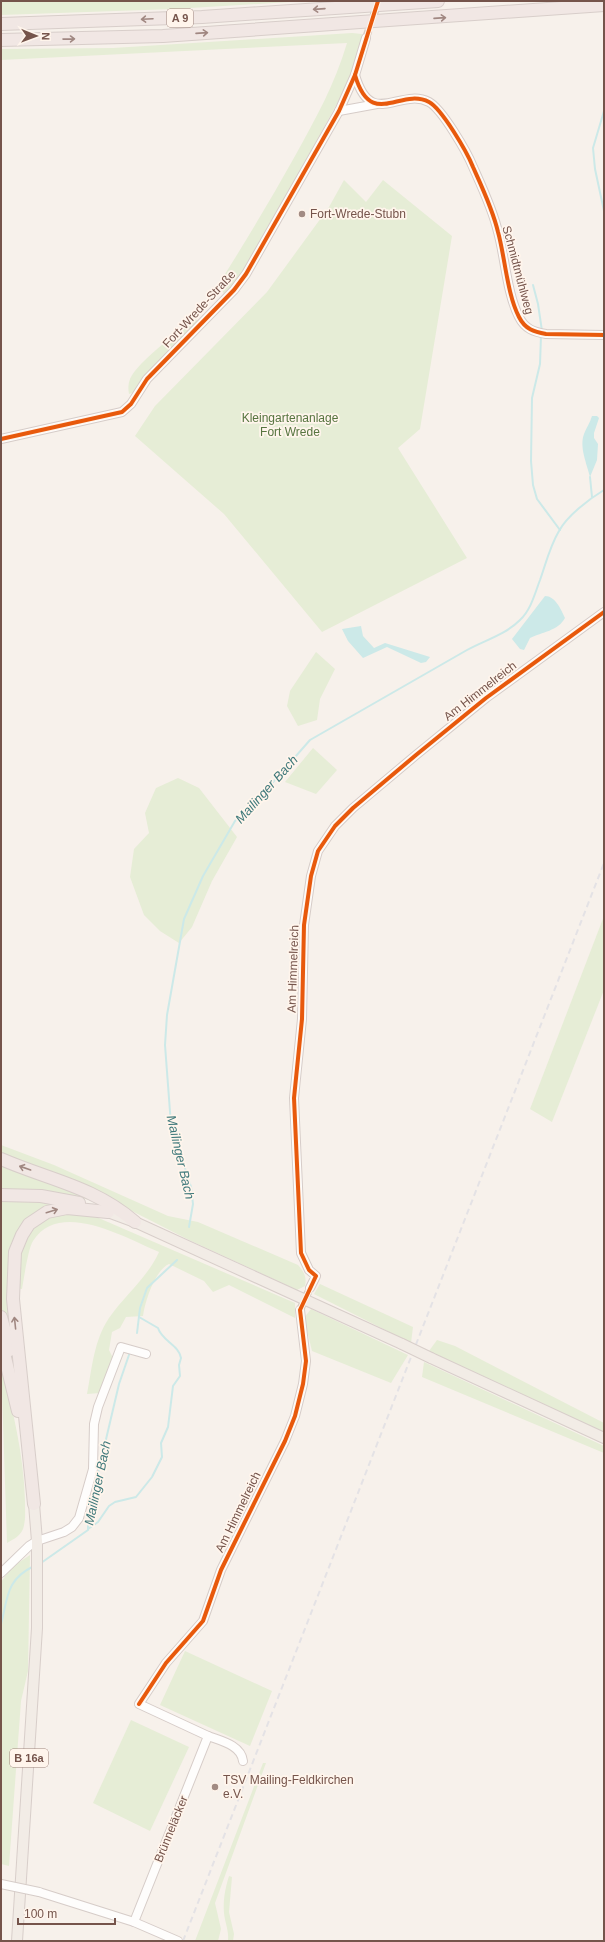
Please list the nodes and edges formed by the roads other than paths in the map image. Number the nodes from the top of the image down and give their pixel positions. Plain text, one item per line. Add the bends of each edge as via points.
1 (438, 1) edge
2 (604, 5) edge
3 (1, 24) edge
4 (366, 38) tunnel mouth
5 (1, 40) edge
6 (354, 75) junction
7 (377, 104) junction
8 (339, 111) junction
9 (604, 335) edge
10 (1, 438) edge
11 (604, 612) edge
12 (1, 1159) edge
13 (1, 1195) edge
14 (108, 1212) junction
15 (135, 1222) junction
16 (310, 1288) tunnel mouth
17 (300, 1310) tunnel mouth
18 (1, 1317) edge
19 (1, 1341) edge
20 (146, 1354) dead end
21 (26, 1417) junction
22 (604, 1438) edge
23 (32, 1484) junction
24 (34, 1504) joint
25 (37, 1540) junction
26 (1, 1573) edge
27 (208, 1736) junction
28 (243, 1761) dead end
29 (1, 1884) edge
30 (134, 1922) junction
31 (17, 1941) edge
32 (178, 1941) edge

1 -> 3 highway, A 9 via 202,17
5 -> 2 highway, A 9 via 163,36
4 - 6 street, Fort-Wrede-Straße
6 - 7 street via 361,92
6 - 8 street, Fort-Wrede-Straße
7 - 8 street, Schmidtmühlweg
7 - 9 street, Schmidtmühlweg via 421,100 434,105 441,114 472,164 480,182 498,231 519,317 526,327 537,333 546,334
8 - 10 street, Fort-Wrede-Straße via 246,274 234,290 147,379 127,409 113,416 72,422
11 - 16 street, Am Himmelreich via 486,698 416,755 353,808 335,826 318,851 311,876 304,925 302,1019 294,1098 301,1253 309,1270 316,1276
15 -> 12 highway via 118,1208 72,1184
13 - 14 highway via 42,1196 74,1201
14 - 15 main road
21 -> 14 highway via 13,1299 13,1267 19,1240 29,1224 56,1209
15 - 22 main road, bridge
17 - 27 street, Am Himmelreich via 306,1361 295,1416 285,1441 221,1570 203,1621 166,1662 139,1704
18 - 21 highway, B 16a
19 - 23 highway, B 16a via 20,1417
20 - 25 street via 121,1347 98,1407 94,1424 93,1469 82,1511 76,1523 64,1532
21 - 23 highway, B 16a
23 - 24 highway, B 16a
24 - 25 main road, B 16a
25 - 26 street
25 - 31 main road, B 16a via 37,1628
27 - 28 street via 238,1749
27 - 30 street, Brünneläcker
29 - 30 street, bridge via 38,1892
30 - 32 street

